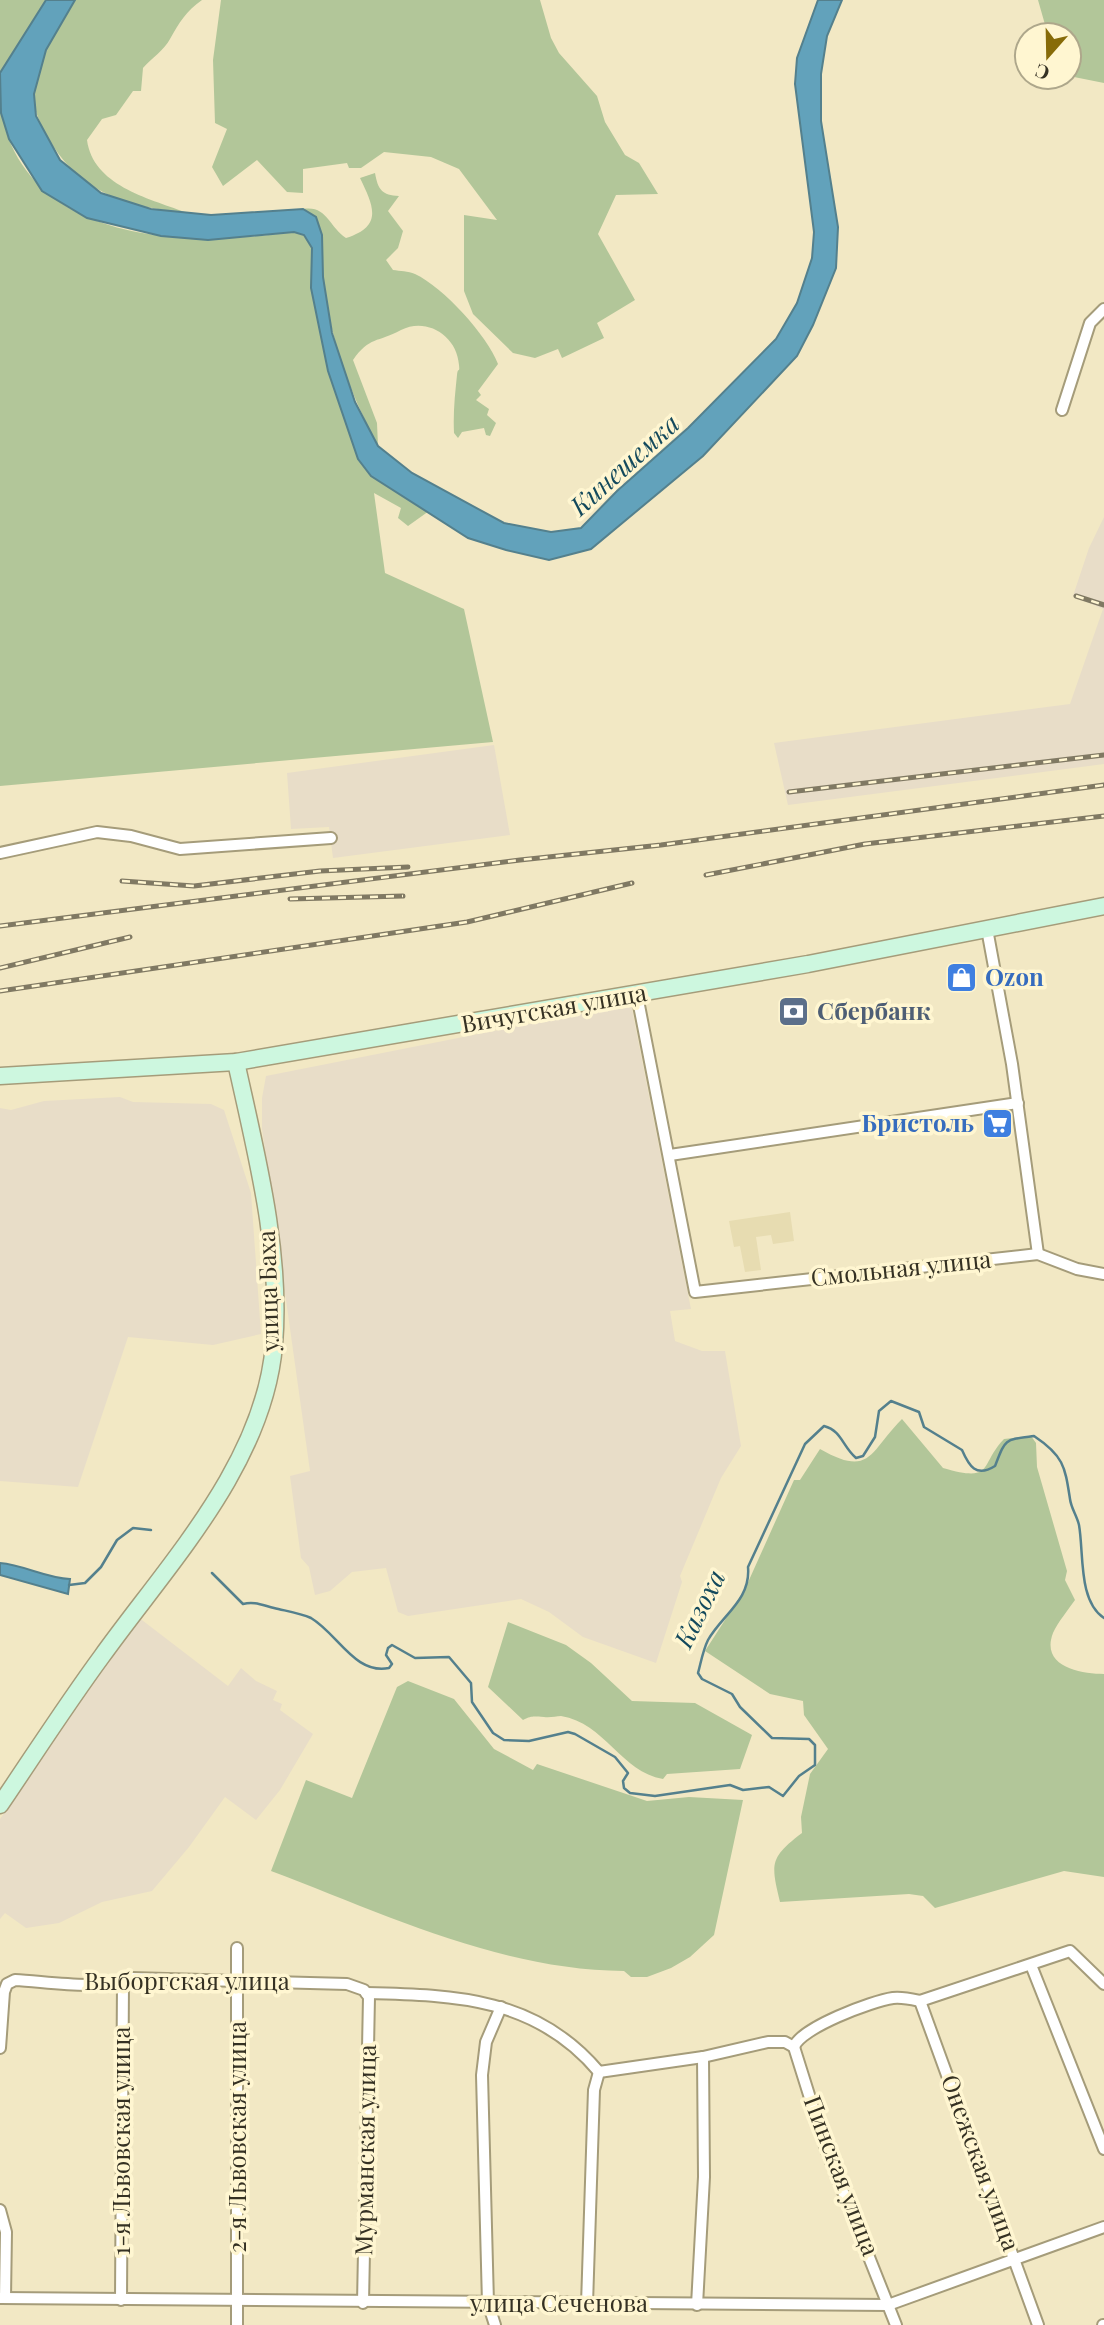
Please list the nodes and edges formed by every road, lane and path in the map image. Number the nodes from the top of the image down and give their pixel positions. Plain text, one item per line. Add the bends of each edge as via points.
1 (1104, 309) edge
2 (1062, 410) dead end
3 (331, 838) dead end
4 (0, 853) edge
5 (1104, 906) edge
6 (987, 929) junction
7 (637, 995) junction
8 (236, 1062) junction
9 (0, 1076) edge
10 (1018, 1102) junction
11 (670, 1155) junction
12 (1038, 1254) junction
13 (1104, 1274) edge
14 (0, 1805) edge
15 (237, 1948) dead end
16 (1031, 1965) junction
17 (239, 1980) junction
18 (123, 1983) junction
19 (1104, 1984) edge
20 (367, 1995) junction
21 (920, 2001) junction
22 (501, 2007) junction
23 (794, 2047) junction
24 (0, 2048) edge
25 (703, 2057) junction
26 (599, 2072) junction
27 (1104, 2149) edge
28 (0, 2210) edge
29 (1104, 2227) edge
30 (1015, 2258) junction
31 (2, 2298) edge
32 (121, 2300) junction
33 (237, 2301) junction
34 (363, 2302) junction
35 (488, 2303) junction
36 (587, 2304) junction
37 (697, 2305) junction
38 (888, 2305) junction
39 (237, 2325) edge
40 (495, 2325) edge
41 (896, 2325) edge
42 (1038, 2325) edge

1 - 2 street via 1090,323
3 - 4 street via 180,849 97,832
5 - 6 main road, Вичугская улица
6 - 7 main road, Вичугская улица
6 - 10 street
7 - 8 main road, Вичугская улица
7 - 11 street
8 - 9 main road, Вичугская улица
8 - 14 main road, улица Баха via 274,1283 274,1346 259,1416 208,1512
10 - 11 street
10 - 12 street
11 - 12 street, Смольная улица via 695,1292
12 - 13 street, Смольная улица
15 - 17 street, 2-я Львовская улица
16 - 19 street via 1070,1951
16 - 21 street
16 - 27 street
17 - 18 street, Выборгская улица via 131,1978
17 - 20 street, Выборгская улица via 347,1984
17 - 33 street, 2-я Львовская улица
18 - 24 street, Выборгская улица via 15,1980 7,1984
18 - 32 street, 1-я Львовская улица
20 - 22 street, Выборгская улица via 411,1994
20 - 34 street, Мурманская улица
21 - 23 street via 904,1997 868,2004 806,2033
21 - 30 street, Онежская улица
22 - 26 street, Выборгская улица via 553,2029
22 - 35 street via 486,2042 482,2075
23 - 25 street via 768,2042
23 - 38 street, Пинская улица via 826,2149
25 - 26 street
25 - 37 street via 704,2177
26 - 36 street via 594,2090
28 - 31 street via 6,2232
29 - 30 street, улица Сеченова
30 - 38 street, улица Сеченова
30 - 42 street, Онежская улица
31 - 32 street, улица Сеченова
32 - 33 street, улица Сеченова
33 - 34 street, улица Сеченова
33 - 39 street, 2-я Львовская улица
34 - 35 street, улица Сеченова
35 - 36 street, улица Сеченова
35 - 40 street
36 - 37 street, улица Сеченова
37 - 38 street, улица Сеченова
38 - 41 street, Пинская улица

